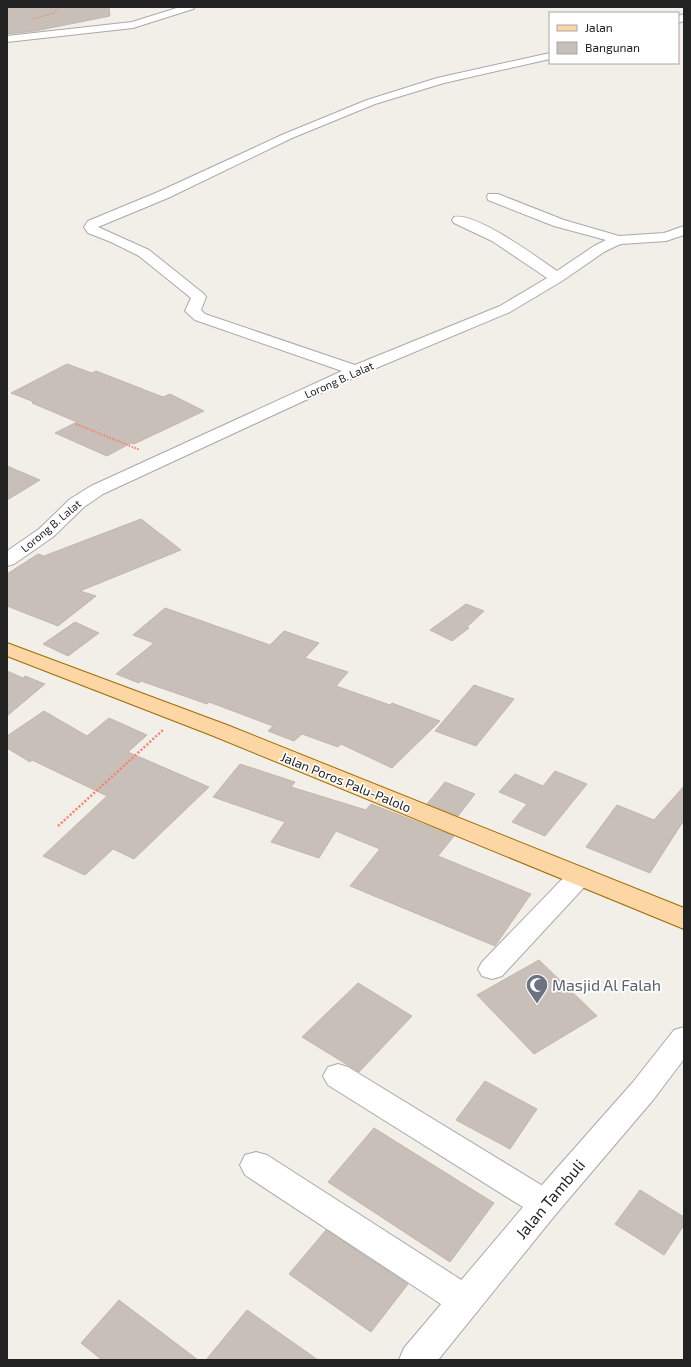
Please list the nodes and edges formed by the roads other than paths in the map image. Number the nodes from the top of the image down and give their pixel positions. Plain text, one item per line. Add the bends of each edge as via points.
1 (190, 7) edge
2 (7, 39) edge
3 (549, 56) edge
4 (493, 197) dead end
5 (459, 220) dead end
6 (684, 230) edge
7 (618, 240) junction
8 (557, 278) junction
9 (356, 372) junction
10 (7, 560) edge
11 (7, 649) edge
12 (580, 876) junction
13 (684, 919) edge
14 (492, 969) dead end
15 (684, 1038) edge
16 (338, 1076) dead end
17 (256, 1165) dead end
18 (545, 1204) junction
19 (465, 1301) junction
20 (416, 1360) edge

1 - 2 street via 133,25
3 - 9 street via 441,80 358,107 91,227 144,253 195,293 199,297 193,311 200,317
4 - 7 street via 559,223
5 - 8 street via 492,235
6 - 7 street, Lorong B. Lalat via 666,237
7 - 8 street, Lorong B. Lalat via 600,248
8 - 9 street, Lorong B. Lalat via 505,309
9 - 10 street, Lorong B. Lalat via 97,490 77,503 46,534
11 - 12 main road, Jalan Poros Palu-Palolo
12 - 13 main road, Jalan Poros Palu-Palolo
12 - 14 street
15 - 18 street, Jalan Tambuli via 643,1091
16 - 18 street
17 - 19 street
18 - 19 street, Jalan Tambuli
19 - 20 street, Jalan Tambuli

